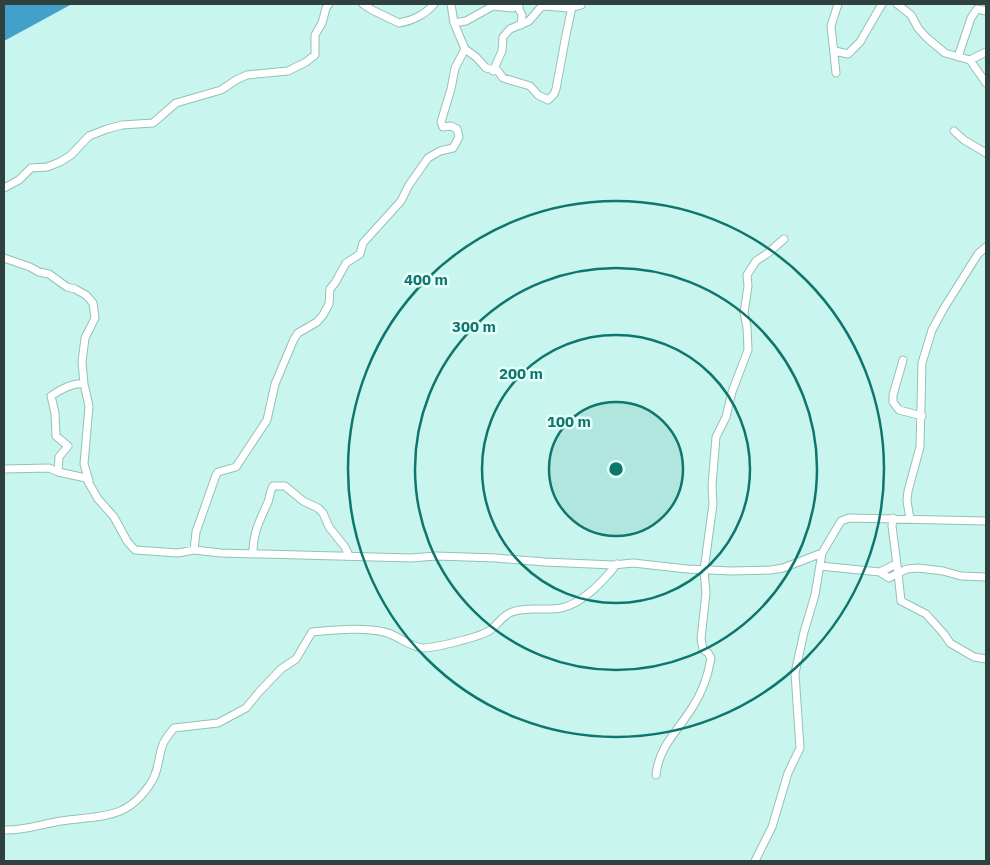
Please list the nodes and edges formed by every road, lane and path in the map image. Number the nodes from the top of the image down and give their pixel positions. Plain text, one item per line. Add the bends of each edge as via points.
1 (329, 4) edge
2 (363, 4) edge
3 (434, 4) edge
4 (451, 4) edge
5 (518, 4) edge
6 (583, 4) edge
7 (838, 4) edge
8 (882, 4) edge
9 (897, 4) edge
10 (502, 5) edge
11 (572, 8) junction
12 (986, 11) edge
13 (454, 23) junction
14 (521, 25) junction
15 (465, 49) junction
16 (835, 51) junction
17 (986, 52) edge
18 (958, 57) junction
19 (970, 60) junction
20 (493, 71) junction
21 (836, 73) dead end
22 (986, 84) edge
23 (954, 132) dead end
24 (986, 153) edge
25 (4, 188) edge
26 (784, 239) dead end
27 (986, 247) edge
28 (4, 258) edge
29 (903, 360) dead end
30 (84, 384) junction
31 (922, 416) junction
32 (4, 469) edge
33 (58, 472) junction
34 (90, 484) junction
35 (893, 518) junction
36 (910, 519) junction
37 (986, 521) edge
38 (194, 550) junction
39 (253, 553) junction
40 (822, 553) junction
41 (349, 556) junction
42 (618, 564) junction
43 (896, 564) junction
44 (820, 566) junction
45 (704, 570) junction
46 (880, 572) junction
47 (898, 573) junction
48 (986, 577) edge
49 (986, 659) edge
50 (656, 775) dead end
51 (4, 830) edge
52 (755, 861) edge

1 - 25 street via 315,35 315,54 306,62 286,71 247,75 221,90 176,104 153,124 122,124 107,128 89,136 66,158 47,167 31,168
2 - 3 street via 399,23 418,17
4 - 13 street
5 - 10 street via 513,8
5 - 14 street
6 - 11 street
7 - 16 street via 832,26
8 - 16 street via 860,42 848,54
9 - 18 street via 911,16 927,38 945,53
10 - 13 street
11 - 14 street via 541,7
11 - 20 street via 556,89 548,100 530,86 503,78 498,71
12 - 18 street via 977,9
13 - 15 street
14 - 20 street via 510,29 503,37 502,51
15 - 20 street
15 - 38 street via 455,68 441,122 443,127 457,129 457,143 453,148 435,153 423,164 401,201 363,243 360,254 343,266 330,289 329,304 323,315 294,339 274,384 264,426 236,467 216,475 196,532
16 - 21 street
17 - 19 street
18 - 19 street
19 - 22 street
23 - 24 street
26 - 45 street via 756,261 747,275 744,313 748,350 716,437 713,504
27 - 31 street via 978,254 932,330 922,363
28 - 30 street via 49,274 86,295 93,303 95,318 85,338 82,362
29 - 31 street via 892,402 899,410
30 - 33 street via 51,396 56,436 68,446 59,458
30 - 34 street via 89,406 84,464
31 - 36 street via 920,446 908,491
32 - 33 street via 49,468
33 - 34 street via 86,478
34 - 38 street via 135,550 178,553
35 - 36 street
35 - 40 street via 841,521
35 - 43 street
36 - 37 street
38 - 39 street
39 - 41 street
39 - 41 street via 255,529 271,489 280,486 323,513
40 - 44 street
40 - 45 street via 771,570
41 - 42 street via 436,556
42 - 45 street
42 - 51 street via 595,589 562,608 511,612 489,631 439,645 423,648 385,632 368,630 312,632 296,659 281,669 246,708 218,723 174,728 163,744 152,781 131,806 107,816
43 - 46 street
43 - 47 street
44 - 46 street
44 - 52 street via 795,673 800,748 788,773 772,827
45 - 50 street via 706,593 701,639 703,649 711,658 709,671 692,709 662,750
46 - 47 street via 889,578
47 - 48 street via 918,568
47 - 49 street via 901,601 926,614 950,643

